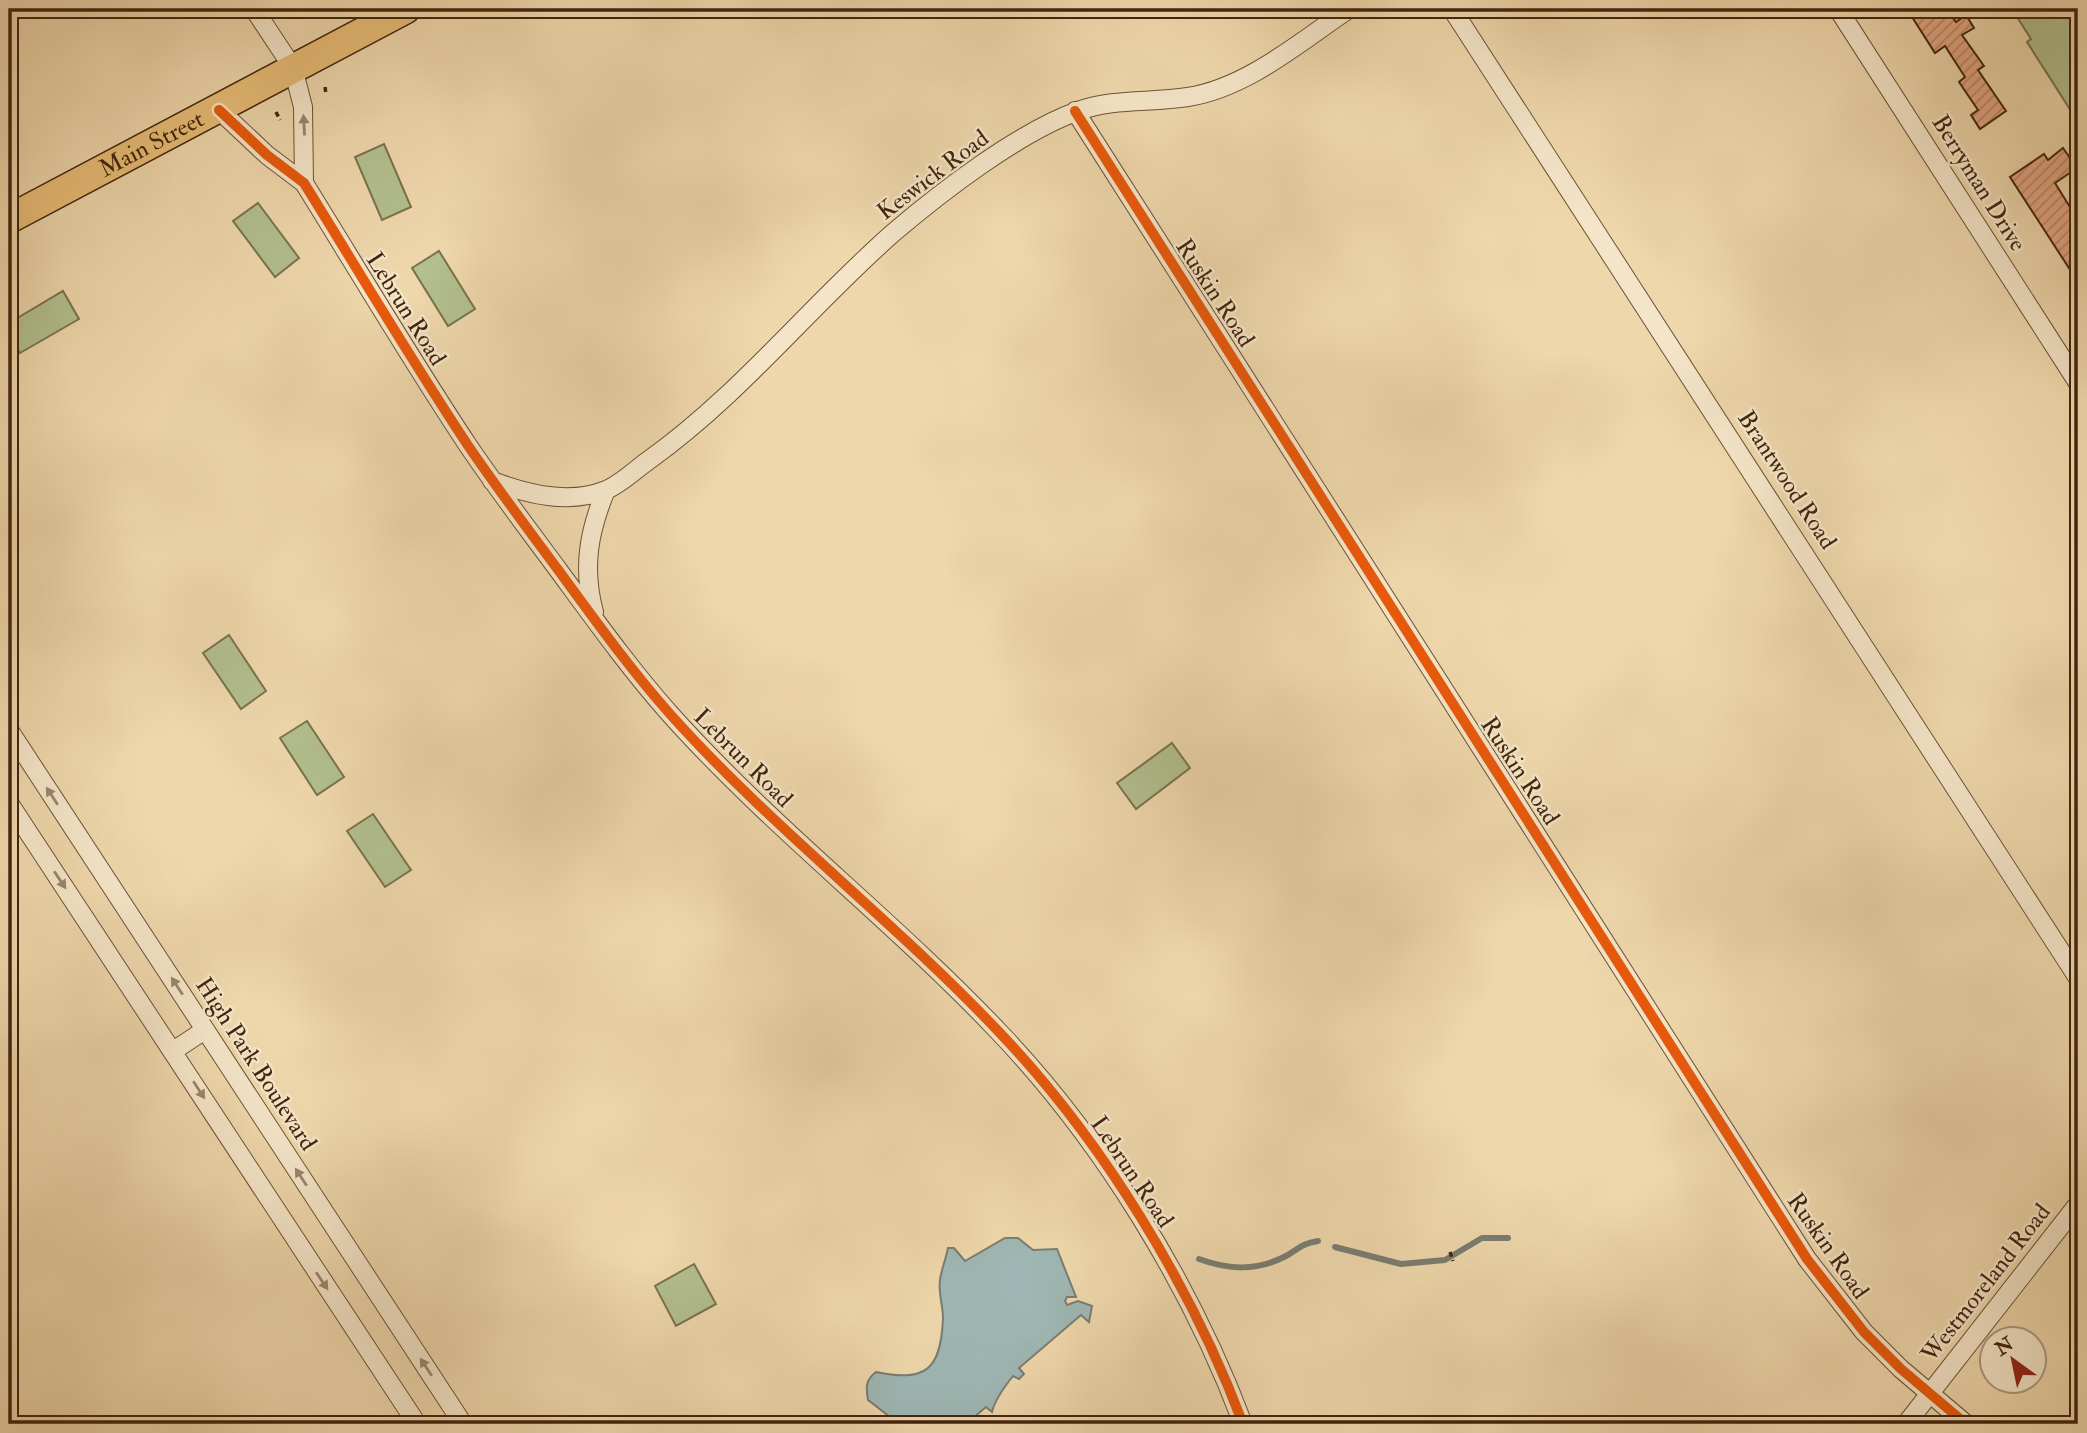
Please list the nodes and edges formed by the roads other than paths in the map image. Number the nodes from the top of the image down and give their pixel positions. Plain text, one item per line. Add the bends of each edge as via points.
1 (254, 9) edge
2 (406, 9) edge
3 (1349, 9) edge
4 (1452, 9) edge
5 (1838, 9) edge
6 (293, 68) junction
7 (219, 110) junction
8 (1075, 111) junction
9 (304, 183) junction
10 (9, 219) edge
11 (2078, 383) edge
12 (492, 481) junction
13 (607, 490) junction
14 (597, 622) junction
15 (9, 730) edge
16 (9, 803) edge
17 (2078, 978) edge
18 (205, 1030) junction
19 (173, 1051) junction
20 (2078, 1204) edge
21 (1932, 1393) junction
22 (417, 1424) edge
23 (463, 1424) edge
24 (1243, 1424) edge
25 (1906, 1424) edge
26 (1966, 1424) edge

1 - 6 street
2 - 6 main road, Main Street
3 - 8 street, Keswick Road via 1264,66 1217,89 1188,97 1119,100
4 - 17 street, Brantwood Road
5 - 11 street, Berryman Drive
6 - 7 main road, Main Street
9 -> 6 street via 303,107
7 - 9 street, Lebrun Road
7 - 10 main road, Main Street
8 - 13 street, Keswick Road via 941,193 671,444
8 - 21 street, Ruskin Road via 1807,1259 1864,1332
9 - 12 street, Lebrun Road
12 - 13 street, Keswick Road via 548,497
12 - 14 street, Lebrun Road
13 - 14 street via 593,522 587,555 588,589
14 - 24 street, Lebrun Road via 669,714 923,956 1041,1079 1157,1246 1214,1355
18 -> 15 street, High Park Boulevard
16 -> 19 street
18 - 19 street
23 -> 18 street, High Park Boulevard
19 -> 22 street
20 - 21 street, Westmoreland Road
21 - 25 street, Westmoreland Road
21 - 26 street, Ruskin Road

